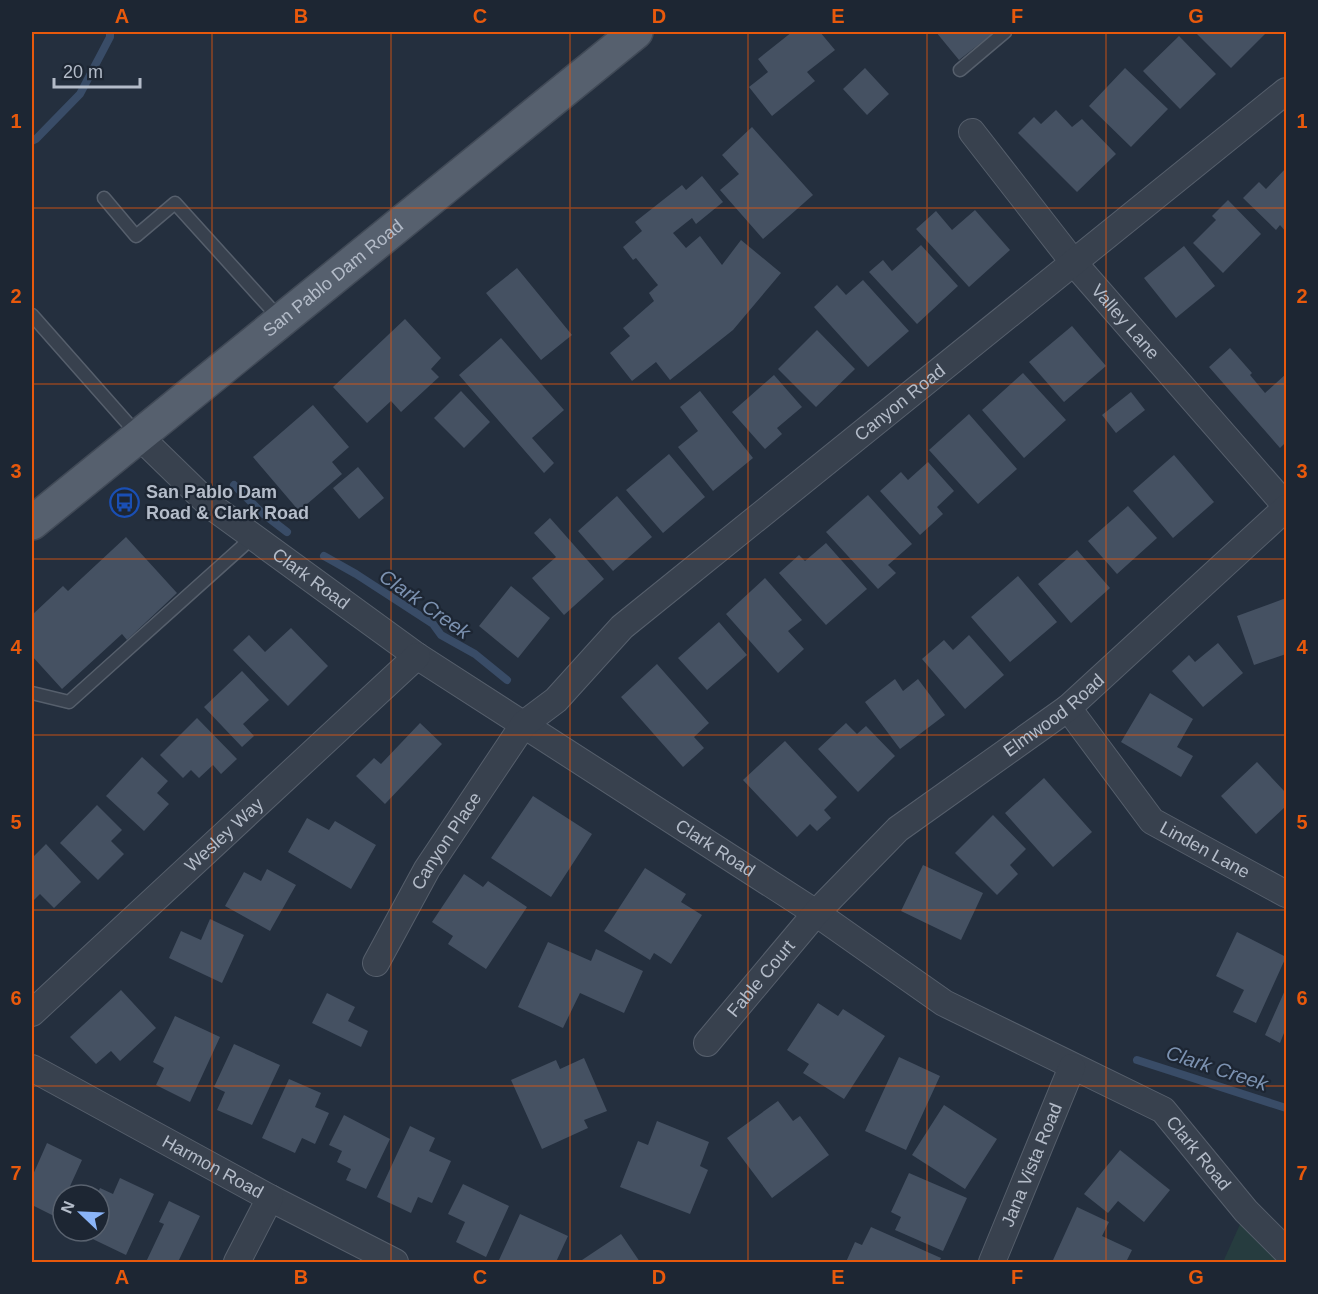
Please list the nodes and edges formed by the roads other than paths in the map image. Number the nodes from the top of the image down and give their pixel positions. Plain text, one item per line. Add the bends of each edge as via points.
1 (636, 32) edge
2 (1005, 32) edge
3 (960, 70) dead end
4 (1287, 91) edge
5 (972, 132) dead end
6 (104, 198) dead end
7 (1074, 263) junction
8 (32, 315) edge
9 (281, 320) junction
10 (139, 436) junction
11 (1287, 507) edge
12 (32, 523) edge
13 (254, 537) junction
14 (417, 656) junction
15 (32, 693) edge
16 (1068, 708) junction
17 (524, 724) junction
18 (1287, 894) edge
19 (816, 913) junction
20 (376, 963) dead end
21 (32, 1013) edge
22 (707, 1044) dead end
23 (1072, 1067) junction
24 (32, 1068) edge
25 (270, 1198) junction
26 (1287, 1251) edge
27 (237, 1263) edge
28 (395, 1263) edge
29 (992, 1263) edge

1 - 9 main road, San Pablo Dam Road
2 - 3 lane
4 - 7 street, Canyon Road
5 - 7 street, Valley Lane
6 - 9 lane via 136,236 174,202
7 - 11 street, Valley Lane
7 - 17 street, Canyon Road via 622,627 556,700
8 - 10 lane
9 - 10 main road, San Pablo Dam Road
10 - 12 main road, San Pablo Dam Road
10 - 13 street, Clark Road via 211,506
11 - 16 street, Elmwood Road
13 - 14 street, Clark Road
13 - 15 lane via 69,702
14 - 17 street, Clark Road
14 - 21 street, Wesley Way
16 - 18 street, Linden Lane via 1152,821
16 - 19 street, Elmwood Road via 898,829
17 - 19 street, Clark Road
17 - 20 street, Canyon Place via 427,869
19 - 22 street, Fable Court
19 - 23 street, Clark Road via 944,1003
23 - 26 street, Clark Road via 1163,1110 1246,1211
23 - 29 street, Jana Vista Road
24 - 25 street, Harmon Road
25 - 27 street
25 - 28 street, Harmon Road

